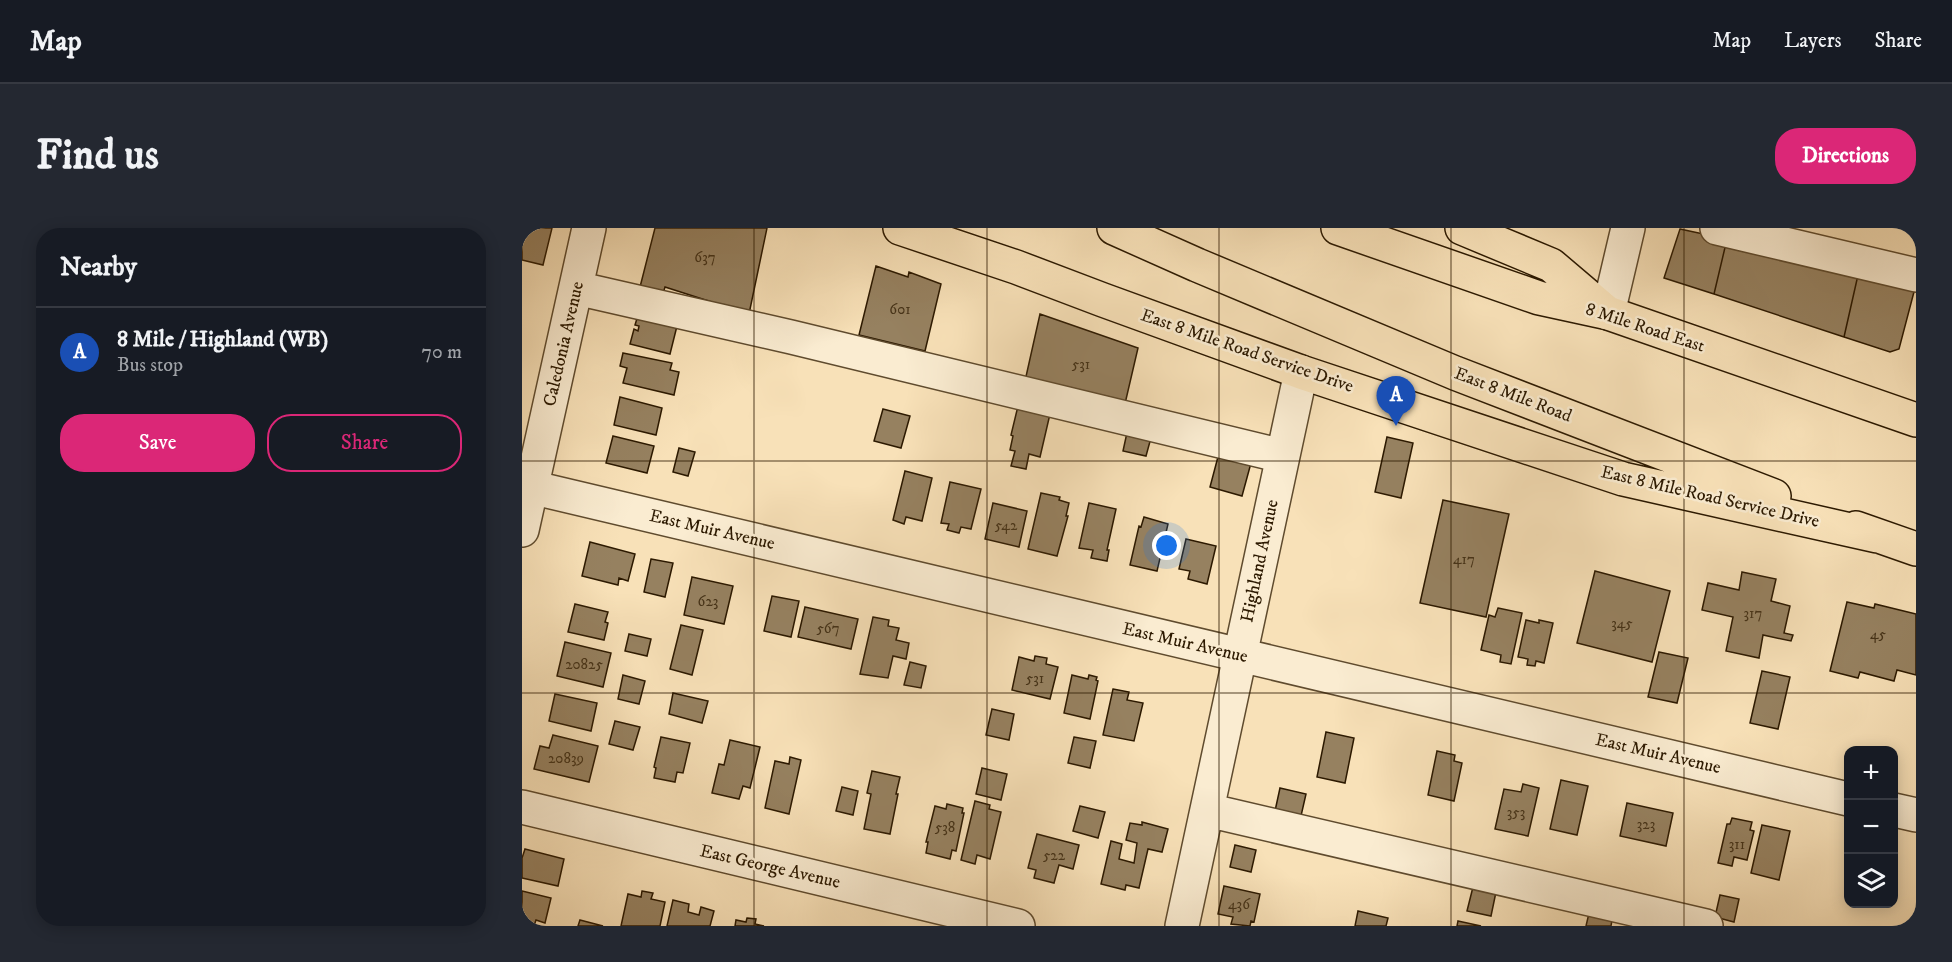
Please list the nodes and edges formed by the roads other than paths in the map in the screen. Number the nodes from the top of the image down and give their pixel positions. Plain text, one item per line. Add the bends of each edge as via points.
1 (590, 228) edge
2 (900, 228) edge
3 (1114, 228) edge
4 (1338, 228) edge
5 (1462, 228) edge
6 (1628, 228) edge
7 (1717, 228) edge
8 (1916, 275) edge
9 (576, 288) junction
10 (1608, 313) junction
11 (1301, 372) junction
12 (1916, 420) edge
13 (1282, 456) junction
14 (527, 486) edge
15 (522, 530) edge
16 (1877, 536) junction
17 (1916, 549) edge
18 (1239, 656) junction
19 (1844, 798) edge
20 (522, 807) edge
21 (1207, 810) junction
22 (1898, 811) edge
23 (1916, 815) edge
24 (1018, 926) edge
25 (1182, 926) edge
26 (1706, 926) edge

1 - 9 street, Caledonia Avenue
2 - 11 highway, East 8 Mile Road Service Drive
3 - 16 highway, East 8 Mile Road via 1455,373
4 - 10 highway, 8 Mile Road East via 1539,298
5 - 10 highway via 1551,265
6 - 10 street
7 - 8 street
9 - 13 street
9 - 14 street, Caledonia Avenue
10 - 12 highway, 8 Mile Road East
11 - 13 street, Highland Avenue
11 - 16 highway, East 8 Mile Road Service Drive via 1623,479
13 - 18 street, Highland Avenue
14 - 15 street, Caledonia Avenue
14 - 18 street, East Muir Avenue
16 - 17 highway, East 8 Mile Road
18 - 19 street, East Muir Avenue
18 - 21 street, Highland Avenue
20 - 24 street, East George Avenue
21 - 25 street, Highland Avenue
21 - 26 street
22 - 23 street

